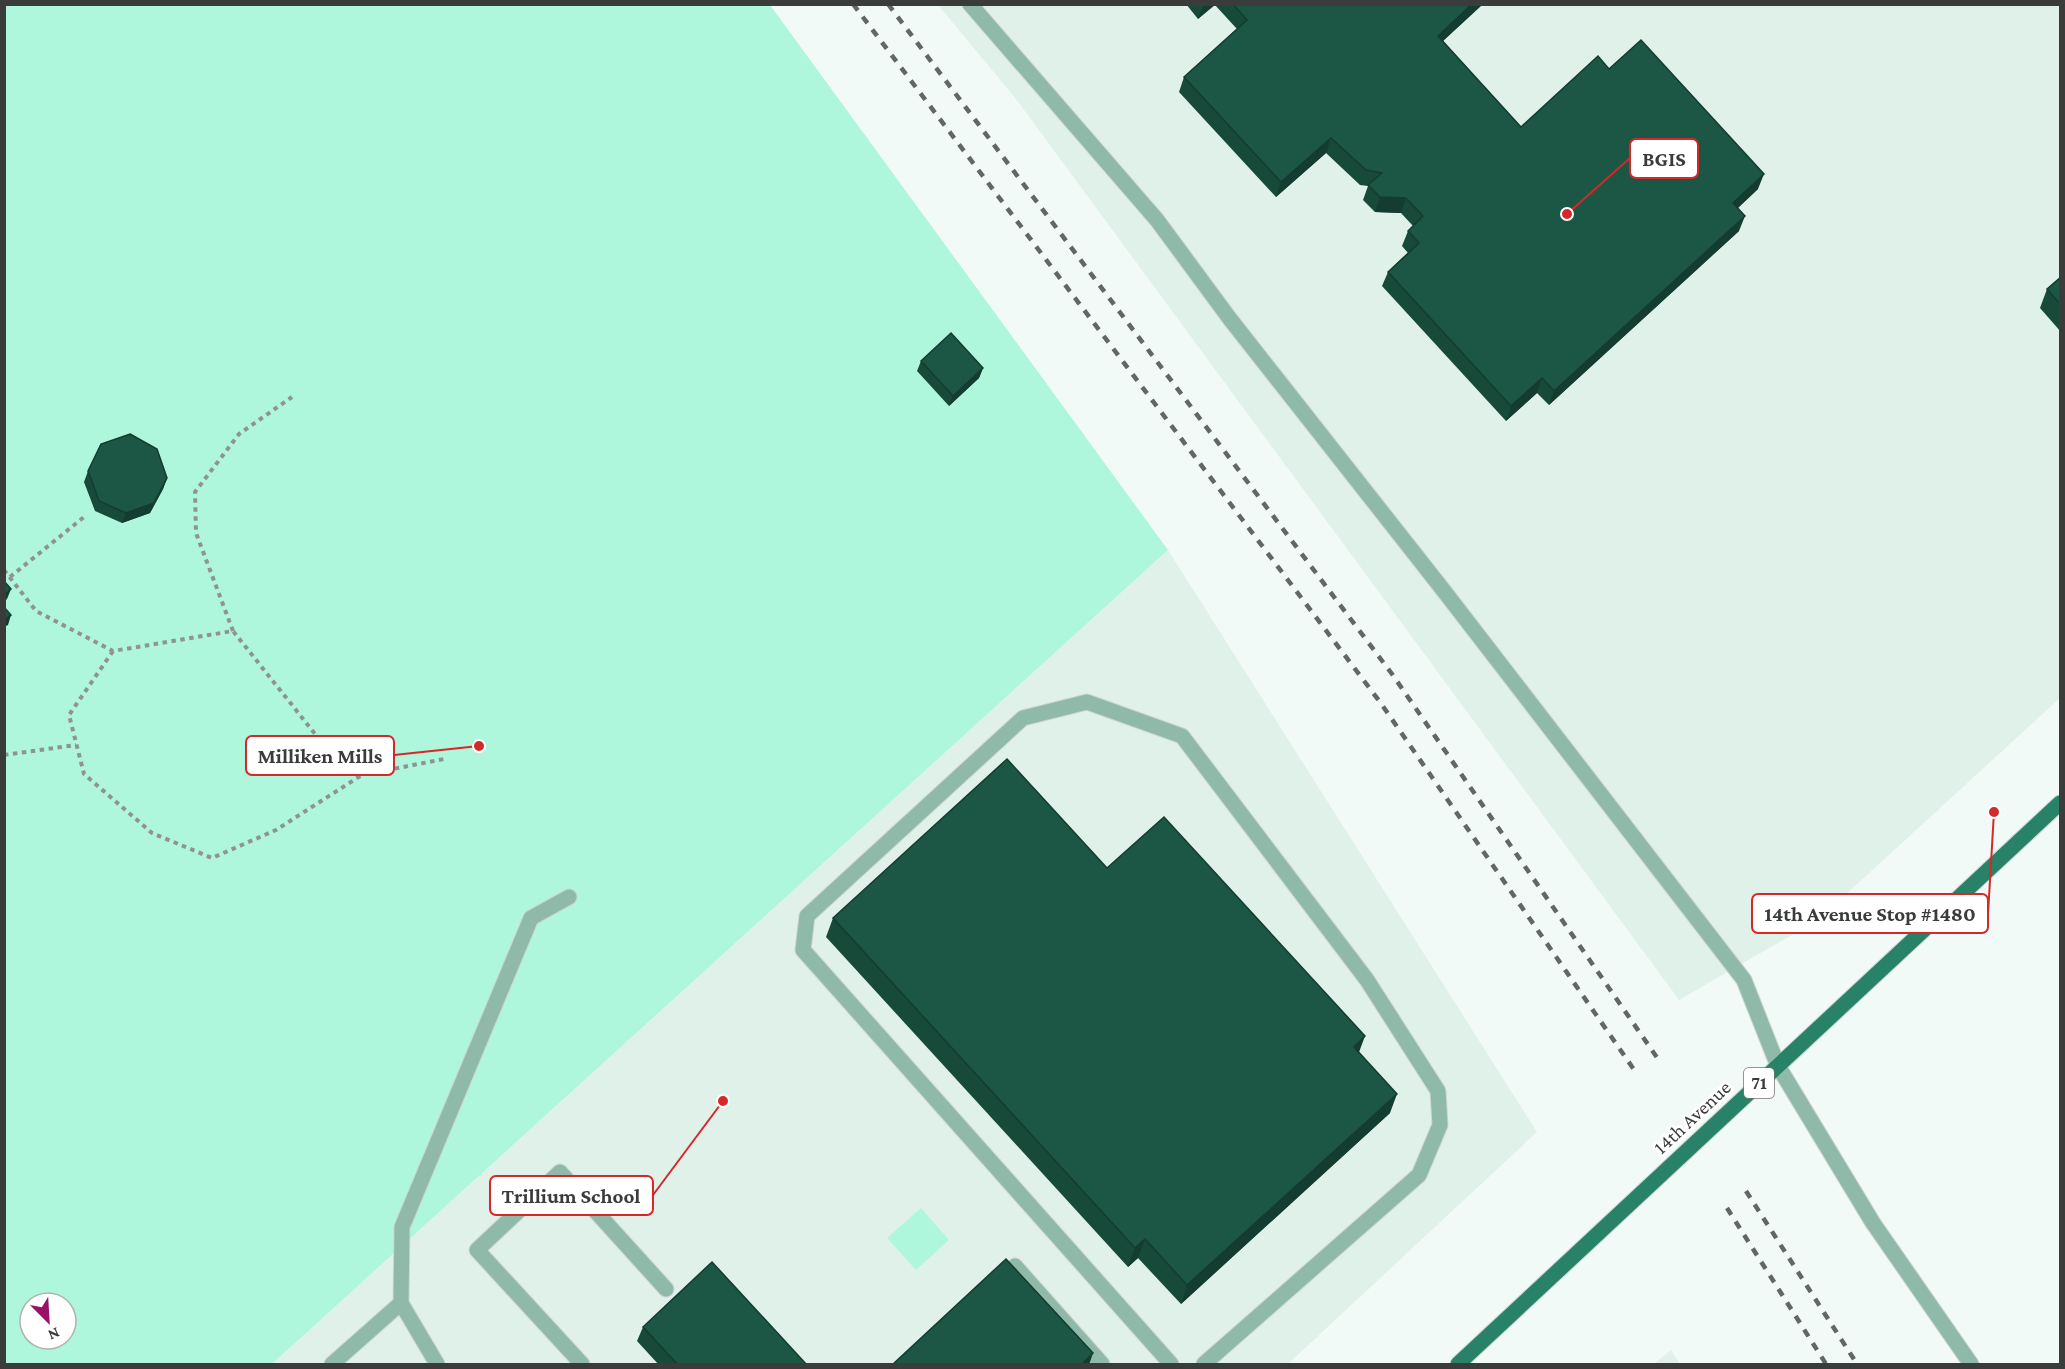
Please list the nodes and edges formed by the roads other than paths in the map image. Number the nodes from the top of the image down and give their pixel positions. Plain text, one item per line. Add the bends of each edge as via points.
1 (970, 4) edge
2 (2061, 804) edge
3 (569, 897) dead end
4 (1778, 1066) junction
5 (1015, 1266) edge
6 (666, 1289) dead end
7 (401, 1303) junction
8 (332, 1365) edge
9 (437, 1365) edge
10 (582, 1365) edge
11 (1102, 1365) edge
12 (1171, 1365) edge
13 (1204, 1365) edge
14 (1458, 1365) edge
15 (1971, 1365) edge

1 - 4 lane via 1157,220 1744,980
2 - 4 main road, 14th Avenue / 71
3 - 7 lane via 531,918 402,1227
4 - 14 main road, 14th Avenue / 71
4 - 15 lane via 1873,1223
5 - 11 lane
6 - 10 lane via 560,1172 477,1250
7 - 8 lane
7 - 9 lane
12 - 13 lane via 803,950 807,916 1023,718 1087,702 1182,736 1367,980 1438,1091 1440,1125 1419,1175

